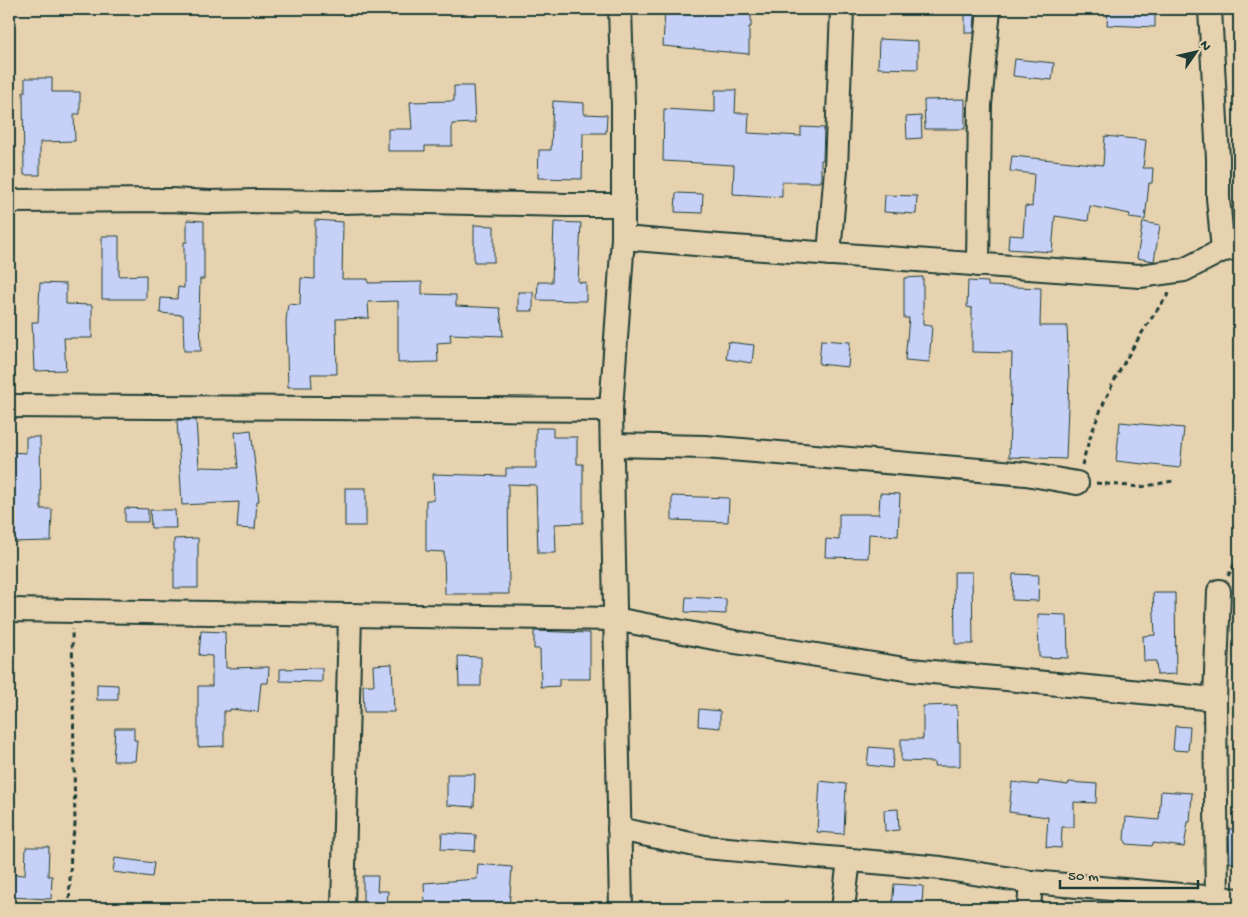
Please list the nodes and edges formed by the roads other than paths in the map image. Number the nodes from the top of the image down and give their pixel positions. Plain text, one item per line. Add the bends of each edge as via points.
1 (620, 9) edge
2 (842, 9) edge
3 (989, 9) edge
4 (1210, 9) edge
5 (9, 201) edge
6 (624, 205) junction
7 (623, 238) junction
8 (1231, 249) edge
9 (829, 254) junction
10 (978, 265) junction
11 (9, 406) edge
12 (611, 410) junction
13 (612, 445) junction
14 (1077, 483) road end
15 (1219, 591) dead end
16 (9, 610) edge
17 (350, 615) junction
18 (615, 619) junction
19 (1214, 699) junction
20 (619, 829) junction
21 (849, 860) junction
22 (1031, 882) junction
23 (1239, 900) edge
24 (1217, 904) edge
25 (343, 908) edge
26 (621, 908) edge
27 (843, 908) edge
28 (1029, 908) edge

1 - 6 street
2 - 9 street via 836,170
3 - 10 street via 980,105
4 - 8 street via 1218,198
5 - 6 street
6 - 7 street
7 - 9 street
7 - 12 street
8 - 10 street via 1184,270 1140,276
9 - 10 street
11 - 12 street
12 - 13 street
13 - 14 street via 779,453 1026,474
13 - 18 street
15 - 19 street
16 - 17 street
17 - 18 street
17 - 25 street
18 - 19 street via 911,670
18 - 20 street
19 - 24 street
20 - 21 street via 705,847
20 - 26 street
21 - 22 street via 941,868
21 - 27 street
22 - 24 street
22 - 28 street
23 - 24 street

